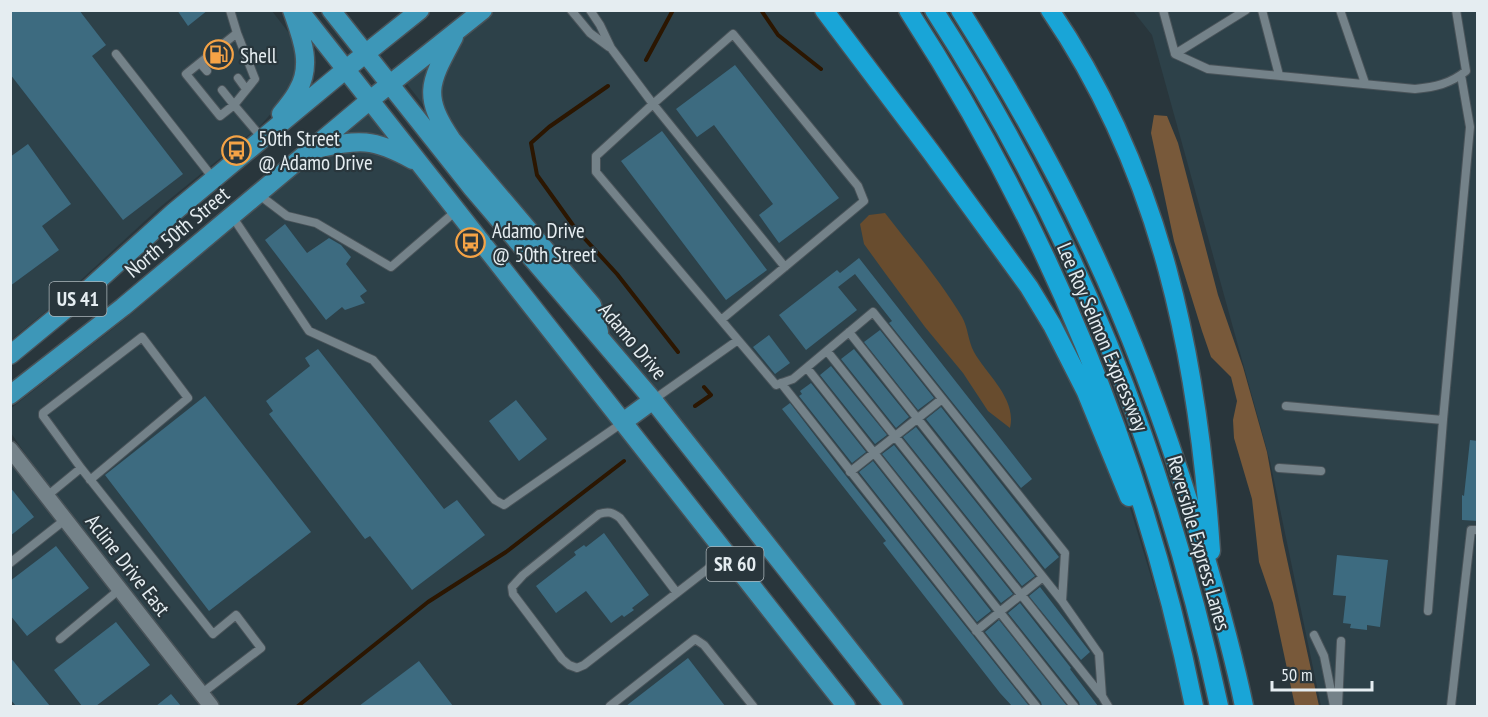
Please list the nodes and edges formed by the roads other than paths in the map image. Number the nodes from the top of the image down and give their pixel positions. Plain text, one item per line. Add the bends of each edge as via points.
1 (230, 10) edge
2 (292, 10) edge
3 (299, 10) edge
4 (331, 10) edge
5 (420, 10) edge
6 (483, 10) edge
7 (572, 10) edge
8 (590, 10) edge
9 (824, 10) edge
10 (908, 10) edge
11 (934, 10) edge
12 (960, 10) edge
13 (1050, 10) edge
14 (1162, 10) edge
15 (1246, 10) edge
16 (1262, 10) edge
17 (1340, 10) edge
18 (1456, 10) edge
19 (457, 32) junction
20 (237, 33) junction
21 (611, 48) junction
22 (215, 49) junction
23 (117, 54) dead end
24 (365, 54) junction
25 (1175, 54) junction
26 (223, 59) dead end
27 (200, 63) junction
28 (345, 70) junction
29 (207, 71) dead end
30 (1279, 75) junction
31 (1461, 75) junction
32 (238, 78) dead end
33 (1365, 83) junction
34 (389, 84) junction
35 (222, 90) dead end
36 (246, 90) junction
37 (370, 100) junction
38 (653, 104) junction
39 (234, 105) junction
40 (266, 136) junction
41 (311, 150) junction
42 (420, 164) junction
43 (214, 179) junction
44 (258, 194) junction
45 (457, 211) junction
46 (232, 216) junction
47 (785, 267) junction
48 (721, 320) junction
49 (849, 332) junction
50 (600, 337) junction
51 (738, 340) junction
52 (827, 351) junction
53 (10, 355) edge
54 (807, 368) junction
55 (781, 383) junction
56 (10, 395) edge
57 (942, 399) junction
58 (653, 400) junction
59 (1286, 406) dead end
60 (918, 418) junction
61 (1443, 420) junction
62 (623, 422) junction
63 (895, 437) junction
64 (10, 449) edge
65 (874, 453) junction
66 (81, 468) junction
67 (1279, 468) dead end
68 (1321, 471) dead end
69 (850, 472) junction
70 (90, 480) junction
71 (47, 496) junction
72 (66, 519) junction
73 (1478, 530) edge
74 (727, 555) junction
75 (10, 563) edge
76 (1043, 577) junction
77 (1214, 585) junction
78 (120, 589) junction
79 (676, 593) junction
80 (1022, 595) junction
81 (1062, 601) junction
82 (1171, 604) junction
83 (1428, 611) dead end
84 (1000, 612) junction
85 (976, 632) junction
86 (1314, 635) dead end
87 (60, 639) dead end
88 (1341, 641) dead end
89 (201, 694) junction
90 (1102, 696) junction
91 (212, 706) edge
92 (610, 706) edge
93 (753, 706) edge
94 (846, 706) edge
95 (894, 706) edge
96 (1036, 706) edge
97 (1074, 706) edge
98 (1108, 706) edge
99 (1194, 706) edge
100 (1219, 706) edge
101 (1244, 706) edge
102 (1336, 706) edge
103 (1451, 706) edge

1 - 20 lane
2 - 40 main road via 302,40 305,69 298,90
3 - 28 main road, SR 60
4 - 24 main road, Adamo Drive / SR 60
5 - 24 main road, US 41
6 - 19 main road, US 41
7 - 21 lane via 590,33
8 - 21 lane
9 - 82 highway via 1009,258 1052,325 1095,413
10 - 82 highway, Lee Roy Selmon Expressway via 994,153 1057,280 1122,439
11 - 100 highway, Reversible Express Lanes via 1026,166 1109,343 1165,497
12 - 77 highway, Lee Roy Selmon Expressway via 1026,121 1098,263 1167,436
13 - 77 highway via 1109,111 1139,177 1162,247 1178,312 1203,456
14 - 25 lane
15 - 25 lane
16 - 30 lane
17 - 33 lane
18 - 31 lane via 1466,61 1466,71
19 - 34 main road, US 41
19 - 50 main road via 431,91 440,121 592,305
20 - 22 lane
20 - 36 lane via 255,79
21 - 38 lane
22 - 26 lane
22 - 27 lane
23 - 43 lane
24 - 28 main road, US 41
24 - 34 main road, Adamo Drive / SR 60
25 - 30 lane via 1208,69
27 - 29 lane
27 - 39 lane via 186,74 220,116
28 - 37 main road, SR 60
28 - 40 main road, North 50th Street / US 41
30 - 33 lane
31 - 33 lane via 1452,82 1414,89
31 - 61 lane via 1470,127
32 - 36 lane
34 - 37 main road, US 41
34 - 50 main road, Adamo Drive / SR 60
35 - 39 lane
36 - 39 lane
37 - 41 main road, North 50th Street / US 41
37 - 42 main road, SR 60
38 - 47 lane
38 - 47 lane via 733,33 858,186 864,201
38 - 48 lane via 596,156 596,172
39 - 40 lane
40 - 43 main road, North 50th Street / US 41
41 - 42 main road via 345,142 373,142
41 - 44 main road, North 50th Street / US 41
42 - 45 main road, SR 60
43 - 53 main road, North 50th Street / US 41
44 - 45 lane via 287,216 316,223 391,267
44 - 46 main road, North 50th Street / US 41
45 - 62 main road, SR 60
46 - 56 main road, North 50th Street / US 41
46 - 62 lane via 309,331 373,360 495,500 504,505
47 - 48 lane
48 - 51 lane
49 - 52 lane
49 - 57 lane via 873,312
49 - 60 lane
50 - 58 main road, Adamo Drive / SR 60
51 - 55 lane via 776,385
51 - 58 lane
52 - 54 lane
52 - 63 lane
54 - 55 lane via 793,380
54 - 65 lane
55 - 69 lane
57 - 60 lane
57 - 81 lane via 1065,553
58 - 62 main road
58 - 95 main road, Adamo Drive / SR 60
59 - 61 lane
60 - 63 lane
60 - 76 lane
61 - 83 lane
62 - 74 main road, SR 60
63 - 65 lane
63 - 80 lane
64 - 71 street, Acline Drive East
65 - 69 lane
65 - 84 lane
66 - 70 lane
66 - 70 lane via 43,413 142,337 188,398
66 - 71 lane
67 - 68 lane
69 - 85 lane
70 - 89 lane via 213,634 236,615 261,648
71 - 72 street, Acline Drive East
72 - 75 lane
72 - 78 street, Acline Drive East
73 - 103 lane via 1471,530
74 - 79 lane
74 - 94 main road, SR 60
76 - 80 lane
76 - 81 lane
77 - 101 highway, Lee Roy Selmon Expressway
78 - 87 lane
78 - 89 street, Acline Drive East
79 - 79 lane via 577,668 562,659 513,594 512,587 606,512 620,518
80 - 84 lane
80 - 90 lane
81 - 90 lane via 1099,654
82 - 99 highway, Lee Roy Selmon Expressway
84 - 85 lane
84 - 97 lane
85 - 96 lane
86 - 102 lane via 1324,656
88 - 102 lane
89 - 91 street, Acline Drive East
90 - 98 lane
92 - 93 lane via 695,639

